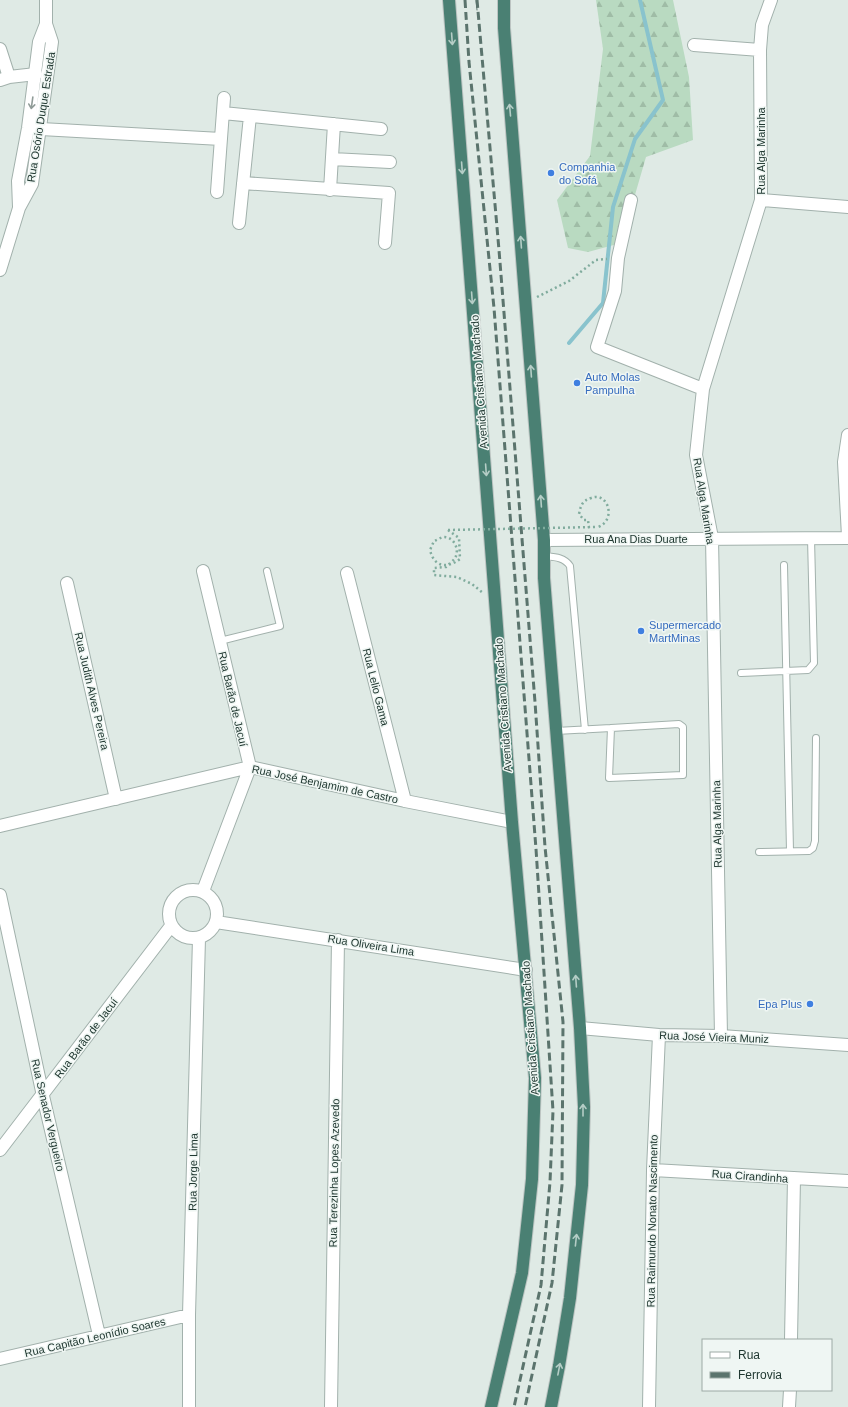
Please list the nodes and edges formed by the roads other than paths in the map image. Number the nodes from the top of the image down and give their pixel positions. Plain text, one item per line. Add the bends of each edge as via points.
1 (46, 0) edge
2 (449, 0) edge
3 (497, 0) edge
4 (504, 0) edge
5 (771, 0) edge
6 (46, 24) junction
7 (504, 28) junction
8 (694, 45) dead end
9 (0, 49) edge
10 (760, 50) junction
11 (36, 74) junction
12 (5, 78) edge
13 (224, 98) dead end
14 (223, 113) junction
15 (250, 116) junction
16 (334, 124) junction
17 (41, 128) junction
18 (381, 129) dead end
19 (221, 139) junction
20 (332, 159) junction
21 (390, 162) dead end
22 (243, 183) junction
23 (330, 190) junction
24 (217, 192) dead end
25 (631, 200) dead end
26 (761, 200) junction
27 (848, 207) edge
28 (20, 208) junction
29 (239, 223) dead end
30 (385, 243) dead end
31 (0, 270) edge
32 (703, 389) junction
33 (848, 435) edge
34 (848, 537) edge
35 (712, 538) junction
36 (811, 538) junction
37 (544, 540) junction
38 (544, 556) junction
39 (784, 564) dead end
40 (203, 571) dead end
41 (267, 571) dead end
42 (347, 573) dead end
43 (67, 583) dead end
44 (220, 641) junction
45 (786, 670) junction
46 (741, 672) dead end
47 (611, 728) junction
48 (585, 730) junction
49 (556, 731) junction
50 (816, 738) dead end
51 (250, 767) junction
52 (116, 798) junction
53 (405, 801) junction
54 (512, 822) junction
55 (0, 826) edge
56 (790, 851) junction
57 (759, 852) dead end
58 (203, 891) junction
59 (0, 895) edge
60 (216, 922) junction
61 (171, 926) junction
62 (199, 938) junction
63 (338, 940) junction
64 (526, 970) junction
65 (580, 1028) junction
66 (659, 1035) junction
67 (721, 1036) junction
68 (848, 1045) edge
69 (43, 1096) junction
70 (0, 1150) edge
71 (653, 1170) junction
72 (794, 1178) junction
73 (848, 1181) edge
74 (189, 1315) junction
75 (99, 1335) junction
76 (791, 1339) edge
77 (0, 1359) edge
78 (790, 1391) edge
79 (329, 1406) edge
80 (189, 1407) edge
81 (491, 1407) edge
82 (551, 1407) edge
83 (649, 1407) edge
84 (789, 1407) edge

1 - 6 street, Rua Osório Duque Estrada
2 -> 54 highway, Avenida Cristiano Machado
3 - 7 highway
4 - 7 highway
5 - 10 street, Rua Alga Marinha via 762,25
6 - 11 street, Rua Osório Duque Estrada via 39,42
6 - 17 street, Rua Osório Duque Estrada via 52,42
37 -> 7 highway
8 - 10 street
9 - 12 street
10 - 26 street, Rua Alga Marinha
11 - 12 street
11 -> 28 street, Rua Osório Duque Estrada via 18,181
13 - 14 street
14 - 15 street
14 - 19 street
15 - 16 street
15 - 22 street
16 - 18 street
16 - 20 street
17 - 19 street
17 - 28 street, Rua Osório Duque Estrada via 32,184
19 - 24 street
20 - 21 street
20 - 23 street
22 - 23 street
22 - 29 street
23 - 30 street via 389,193
25 - 32 street via 618,258 615,291 597,347
26 - 27 street
26 - 32 street, Rua Alga Marinha
28 - 31 street, Rua Osório Duque Estrada
32 - 35 street, Rua Alga Marinha via 696,455
33 - 34 street via 844,462
34 - 36 street, Rua Ana Dias Duarte
35 - 36 street, Rua Ana Dias Duarte
35 - 37 street, Rua Ana Dias Duarte
35 - 67 street, Rua Alga Marinha
36 - 45 lane via 814,662 808,670
37 - 38 highway
38 - 48 lane via 567,561 570,566
38 - 49 highway
39 - 45 lane
40 - 44 street, Rua Barão de Jacuí
41 - 44 lane via 280,626
42 - 53 street, Rua Lelio Gama
43 - 52 street, Rua Judith Alves Pereira
44 - 51 street, Rua Barão de Jacuí
45 - 46 lane
45 - 56 lane
47 - 47 lane via 682,725 683,775 609,778
47 - 48 lane
48 - 49 lane
65 -> 49 highway
50 - 56 lane via 816,841 809,851
51 - 52 street, Rua José Benjamim de Castro
51 - 53 street, Rua José Benjamim de Castro
51 - 58 street
52 - 55 street, Rua José Benjamim de Castro
53 - 54 street, Rua José Benjamim de Castro
54 - 64 highway, Avenida Cristiano Machado
56 - 57 lane
58 - 60 street via 214,901
58 - 61 street via 187,890 174,898 168,911
59 - 69 street, Rua Senador Vergueiro
60 - 62 street via 210,932
60 - 63 street, Rua Oliveira Lima
61 - 62 street via 183,936
61 - 69 street, Rua Barão de Jacuí
62 - 74 street, Rua Jorge Lima
63 - 64 street, Rua Oliveira Lima
63 - 79 street, Rua Terezinha Lopes Azevedo
64 - 81 highway, Avenida Cristiano Machado via 535,1078 532,1179 522,1273
65 - 66 street, Rua José Vieira Muniz
82 -> 65 highway via 570,1298 582,1185 584,1107
66 - 67 street, Rua José Vieira Muniz
66 - 71 street, Rua Raimundo Nonato Nascimento
67 - 68 street, Rua José Vieira Muniz
69 - 70 street, Rua Barão de Jacuí
69 - 75 street, Rua Senador Vergueiro
71 - 72 street, Rua Cirandinha
71 - 83 street, Rua Raimundo Nonato Nascimento
72 - 73 street, Rua Cirandinha
72 - 76 street
74 - 75 street, Rua Capitão Leonídio Soares
74 - 80 street, Rua Jorge Lima
75 - 77 street, Rua Capitão Leonídio Soares
78 - 84 street

